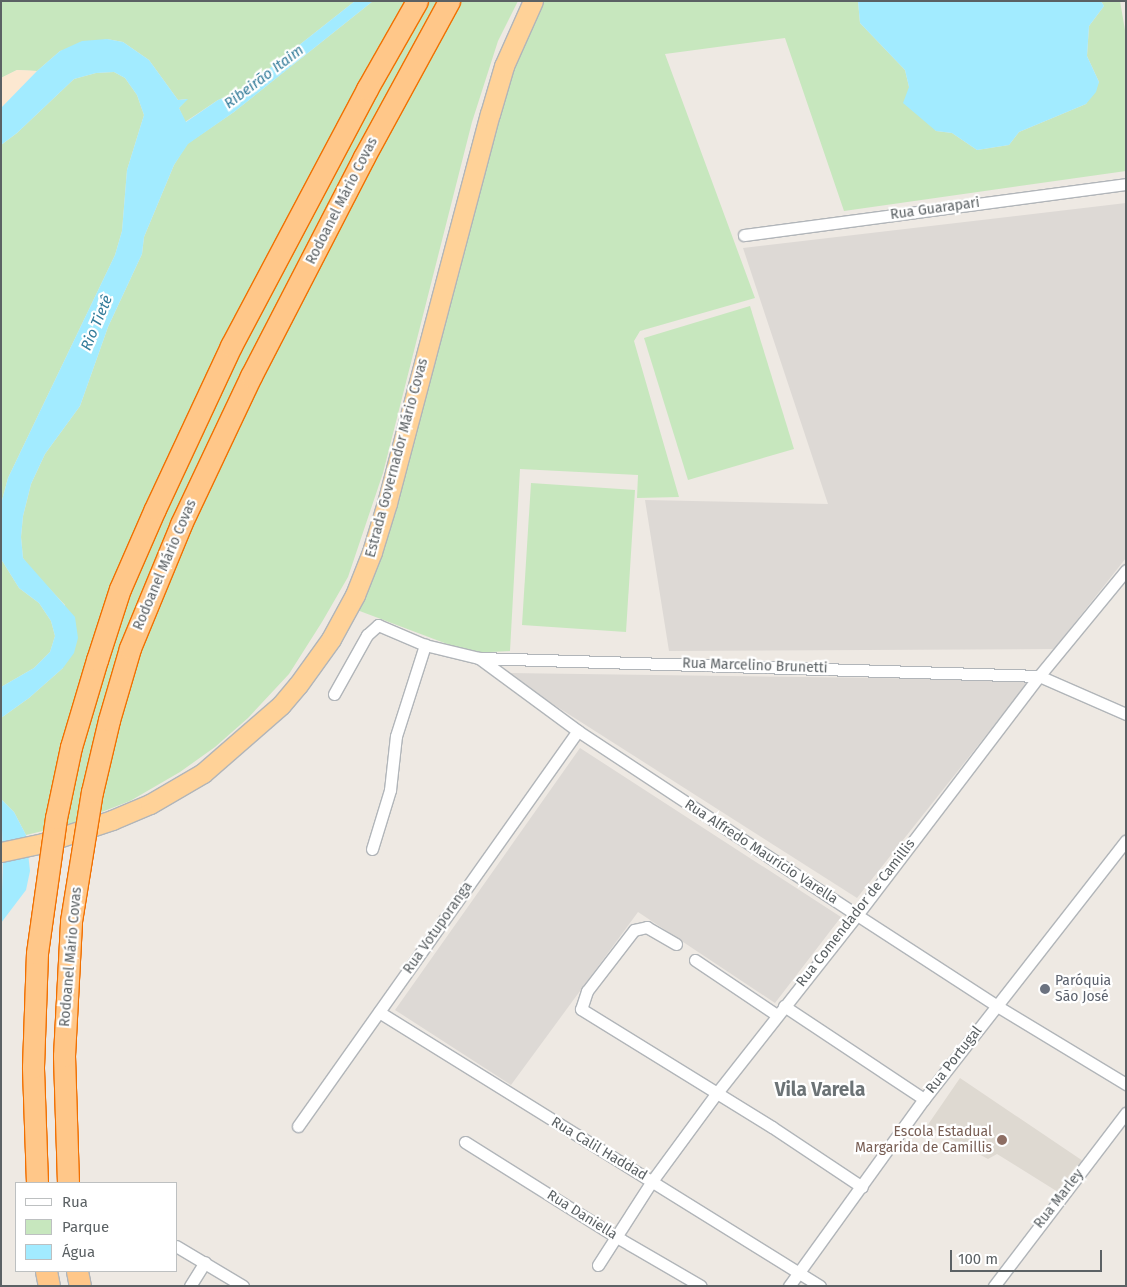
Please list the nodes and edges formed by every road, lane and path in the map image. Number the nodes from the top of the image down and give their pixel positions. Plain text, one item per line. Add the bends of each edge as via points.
1 (417, 1) edge
2 (449, 1) edge
3 (533, 1) edge
4 (1126, 184) edge
5 (744, 234) dead end
6 (1126, 570) edge
7 (425, 645) junction
8 (480, 658) junction
9 (1039, 676) junction
10 (334, 694) dead end
11 (1126, 714) edge
12 (578, 731) junction
13 (1126, 840) edge
14 (372, 849) dead end
15 (1, 852) edge
16 (857, 915) junction
17 (676, 944) dead end
18 (695, 960) dead end
19 (997, 1006) junction
20 (780, 1010) junction
21 (379, 1012) junction
22 (1126, 1084) edge
23 (716, 1094) junction
24 (924, 1099) junction
25 (1126, 1113) edge
26 (298, 1126) dead end
27 (465, 1142) dead end
28 (652, 1181) junction
29 (36, 1182) edge
30 (68, 1182) edge
31 (862, 1187) junction
32 (615, 1236) junction
33 (178, 1247) edge
34 (205, 1262) junction
35 (598, 1265) dead end
36 (46, 1272) edge
37 (77, 1272) edge
38 (798, 1272) junction
39 (49, 1286) edge
40 (80, 1286) edge
41 (190, 1286) edge
42 (243, 1286) edge
43 (701, 1286) edge
44 (789, 1286) edge
45 (820, 1286) edge
46 (994, 1286) edge

1 - 29 highway, Rodoanel Mário Covas, bridge via 231,346 120,589 72,746 56,818 38,944 33,1068
2 - 30 highway, Rodoanel Mário Covas, bridge via 364,156 251,376 177,533 130,648 92,792 71,921 64,1056
3 - 15 highway, Estrada Governador Mário Covas via 504,66 490,114 379,531 363,576 317,660 264,721 203,773 150,804 79,833
4 - 5 street, Rua Guarapari
6 - 9 street, Rua Comendador de Camillis
7 - 8 street, Rua Marcelino Brunetti
7 - 10 street, Rua Marcelino Brunetti via 375,625
7 - 14 street via 396,736 390,790
8 - 9 street, Rua Marcelino Brunetti
8 - 12 street, Rua Alfredo Maurício Varella
9 - 11 street, Rua Marcelino Brunetti
9 - 16 street, Rua Comendador de Camillis
12 - 16 street, Rua Alfredo Maurício Varella
12 - 21 street, Rua Votuporanga
13 - 19 street, Rua Portugal
16 - 19 street, Rua Alfredo Maurício Varella
16 - 20 street, Rua Comendador de Camillis
17 - 23 street via 647,927 642,926 632,932 583,999 581,1009
18 - 20 street
19 - 22 street, Rua Alfredo Maurício Varella
19 - 24 street, Rua Portugal
20 - 23 street, Rua Comendador de Camillis
20 - 24 street
21 - 26 street, Rua Votuporanga
21 - 28 street, Rua Calil Haddad
23 - 28 street, Rua Comendador de Camillis
23 - 31 street
24 - 31 street, Rua Portugal
25 - 46 street, Rua Marley
27 - 32 street, Rua Daniella
28 - 32 street, Rua Comendador de Camillis
28 - 38 street, Rua Calil Haddad
31 - 38 street, Rua Portugal
32 - 35 street, Rua Comendador de Camillis
32 - 43 street, Rua Daniella
33 - 34 street
34 - 41 street
34 - 42 street
36 - 39 highway
37 - 40 highway
38 - 44 street, Rua Portugal
38 - 45 street, Rua Calil Haddad

